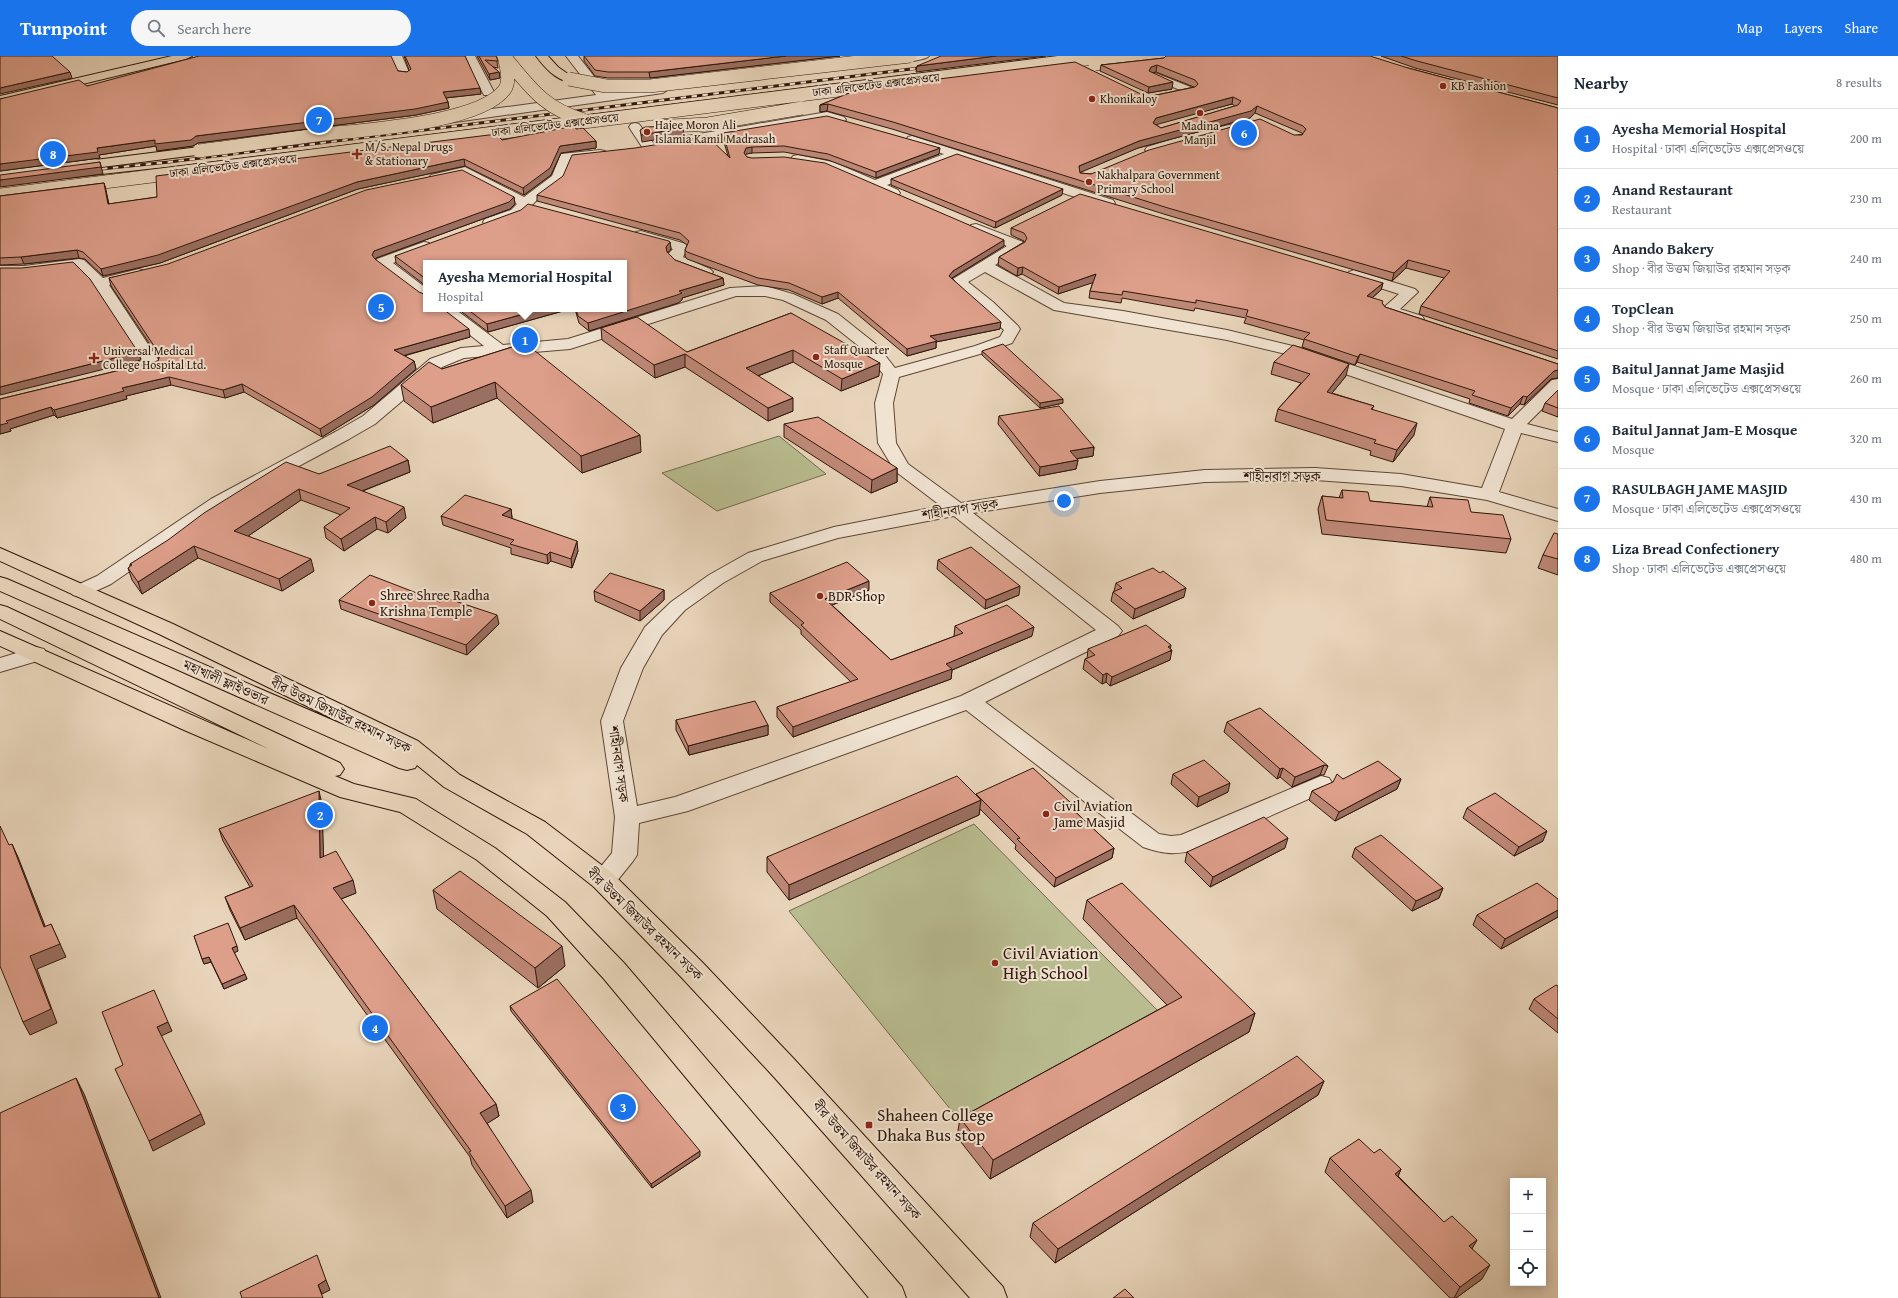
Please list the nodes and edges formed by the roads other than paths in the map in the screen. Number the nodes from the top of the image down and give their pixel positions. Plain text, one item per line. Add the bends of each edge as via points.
1 (149, 56) edge
2 (186, 56) edge
3 (396, 56) edge
4 (469, 56) edge
5 (504, 56) edge
6 (542, 56) edge
7 (572, 56) edge
8 (910, 56) edge
9 (922, 56) edge
10 (1051, 56) edge
11 (1100, 56) edge
12 (1110, 56) edge
13 (1162, 56) edge
14 (1080, 67) edge
15 (1094, 74) edge
16 (404, 75) edge
17 (1154, 76) edge
18 (0, 90) edge
19 (488, 92) dead end
20 (1167, 95) edge
21 (603, 96) junction
22 (0, 100) edge
23 (839, 102) edge
24 (824, 104) edge
25 (851, 124) edge
26 (1241, 125) edge
27 (635, 127) dead end
28 (902, 138) edge
29 (614, 152) edge
30 (957, 154) junction
31 (1136, 156) edge
32 (784, 157) edge
33 (0, 176) edge
34 (421, 182) edge
35 (875, 185) junction
36 (0, 186) edge
37 (0, 193) edge
38 (1078, 194) junction
39 (903, 197) edge
40 (1064, 201) edge
41 (525, 204) junction
42 (1121, 207) edge
43 (540, 208) edge
44 (966, 224) edge
45 (479, 226) edge
46 (630, 232) edge
47 (434, 242) edge
48 (984, 266) junction
49 (0, 270) edge
50 (151, 271) edge
51 (1342, 272) edge
52 (100, 283) junction
53 (757, 291) junction
54 (423, 293) edge
55 (449, 312) edge
56 (1426, 322) edge
57 (498, 349) junction
58 (108, 374) edge
59 (891, 374) junction
60 (1558, 384) edge
61 (1515, 426) junction
62 (343, 435) joint
63 (1558, 437) edge
64 (1489, 495) junction
65 (958, 510) junction
66 (1558, 515) edge
67 (0, 554) edge
68 (0, 583) edge
69 (80, 591) junction
70 (0, 611) edge
71 (0, 638) edge
72 (36, 654) junction
73 (0, 665) edge
74 (969, 701) junction
75 (452, 781) junction
76 (1321, 784) dead end
77 (407, 805) junction
78 (627, 817) junction
79 (603, 880) junction
80 (890, 1298) edge
81 (991, 1298) edge

1 - 18 main road
2 - 22 main road
3 - 16 street
4 - 19 street
5 - 24 main road, bridge via 533,92 550,106 571,117 607,124 660,128 701,125
5 - 33 main road, bridge via 508,76 506,88 502,93 486,104 451,116 411,124
6 - 8 main road, bridge via 550,67 569,80 621,88
7 - 21 street
9 - 21 street
10 - 36 main road, ঢাকা এলিভেটেড এক্সপ্রেসওয়ে, bridge
11 - 37 street via 701,109 327,150
12 - 37 main road, ঢাকা এলিভেটেড এক্সপ্রেসওয়ে, bridge
13 - 23 main road, bridge via 997,77
14 - 15 street
17 - 20 street via 1189,90
21 - 33 street via 477,115
25 - 27 street via 827,116 642,148
26 - 31 street
28 - 30 street
29 - 41 street via 566,157 558,178
30 - 35 street
30 - 38 street
32 - 35 street via 828,165
34 - 41 street via 465,171
35 - 39 street
38 - 40 street
38 - 42 street
41 - 43 street
41 - 45 street via 516,213
44 - 48 street via 1002,233 1018,245
46 - 53 street via 681,247 675,254 676,260 681,263
47 - 54 street via 382,262
48 - 59 street via 958,282 1012,329 1006,340
48 - 61 street via 1060,307 1220,333 1295,351
49 - 52 street via 24,270 78,263
50 - 52 street
51 - 56 street via 1410,292 1389,310
52 - 58 street via 153,364
53 - 57 street via 735,291 570,344
53 - 59 street via 788,297 832,317 871,348
55 - 57 street
57 - 62 street via 462,353 436,363 369,420
59 - 65 street via 884,402 887,443 901,467
60 - 61 street
61 - 63 street
61 - 64 street
62 - 69 street via 217,503 104,580
64 - 65 street, শাহীনবাগ সড়ক via 1393,479 1315,474 1205,476 1100,487
64 - 66 street, শাহীনবাগ সড়ক
65 - 74 street via 1111,631
65 - 78 street, শাহীনবাগ সড়ক via 834,533 755,557 716,579 678,606 652,632 632,668 612,721
67 - 69 main road, বীর উত্তম জিয়াউর রহমান সড়ক
68 - 75 main road, মহাখালী ফ্লাইওভার
69 - 75 main road, বীর উত্তম জিয়াউর রহমান সড়ক via 166,629 410,747
70 - 77 main road
71 - 72 main road
72 - 73 street
72 - 77 main road via 192,725 348,791
74 - 76 street via 1152,840 1171,845 1184,844
74 - 78 street via 679,805
75 - 79 main road, বীর উত্তম জিয়াউর রহমান সড়ক via 536,828
77 - 80 main road via 486,854 556,909 614,971
78 - 79 street, শাহীনবাগ সড়ক via 624,855
79 - 81 main road, বীর উত্তম জিয়াউর রহমান সড়ক via 784,1068

